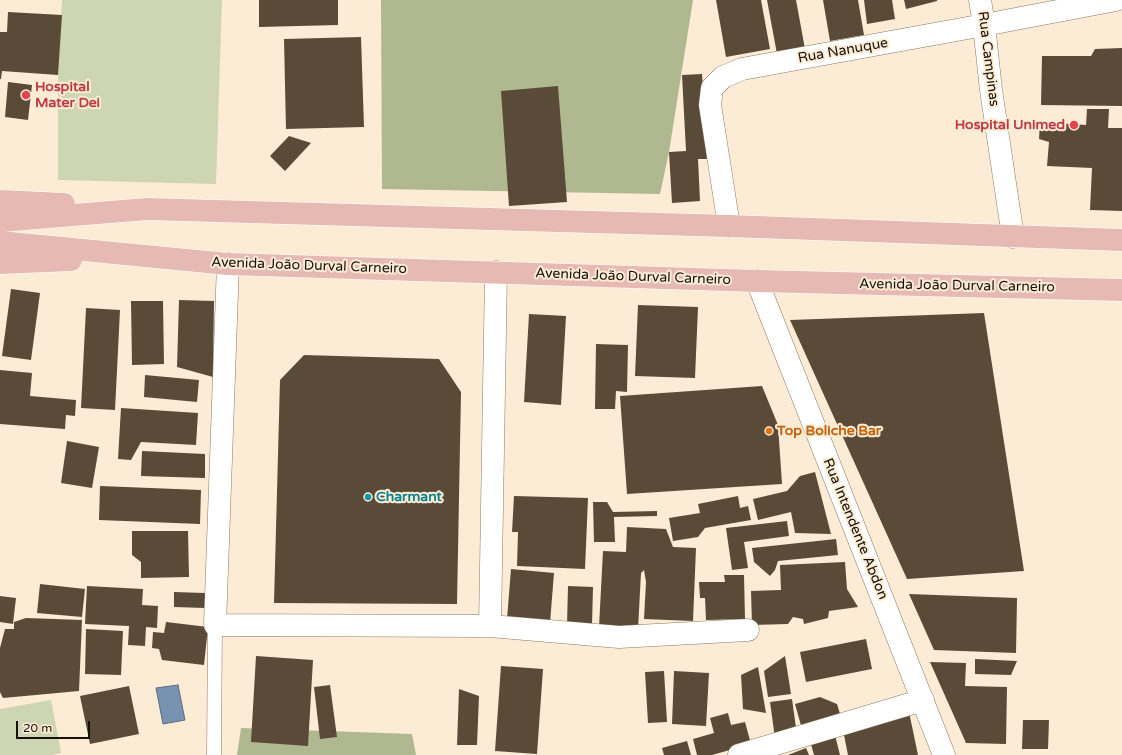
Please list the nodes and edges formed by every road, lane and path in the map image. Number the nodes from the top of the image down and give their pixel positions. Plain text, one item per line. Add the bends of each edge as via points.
1 (980, 0) edge
2 (1116, 0) edge
3 (984, 25) junction
4 (0, 201) edge
5 (147, 209) junction
6 (0, 221) edge
7 (729, 226) junction
8 (1013, 237) junction
9 (1122, 240) edge
10 (0, 242) edge
11 (144, 256) junction
12 (0, 264) edge
13 (228, 264) junction
14 (496, 272) junction
15 (757, 281) junction
16 (1122, 290) edge
17 (216, 625) junction
18 (490, 626) junction
19 (748, 630) dead end
20 (922, 700) junction
21 (214, 755) edge
22 (739, 755) edge
23 (944, 755) edge

1 - 3 street, Rua Campinas
2 - 3 street, Rua Nanuque
3 - 7 street, Rua Nanuque via 742,68 723,77 712,88 710,105
3 - 8 street, Rua Campinas
4 - 5 main road
5 - 6 main road
5 - 7 main road
7 - 8 main road
8 - 9 main road
10 - 11 main road, Avenida João Durval Carneiro
11 - 12 main road, Avenida João Durval Carneiro
11 - 13 main road, Avenida João Durval Carneiro
13 - 14 main road, Avenida João Durval Carneiro
13 - 17 street
14 - 15 main road, Avenida João Durval Carneiro
14 - 18 street
15 - 16 main road, Avenida João Durval Carneiro
15 - 20 street, Rua Intendente Abdon
17 - 18 street
17 - 21 lane
18 - 19 street via 619,637
20 - 22 street
20 - 23 street, Rua Intendente Abdon

